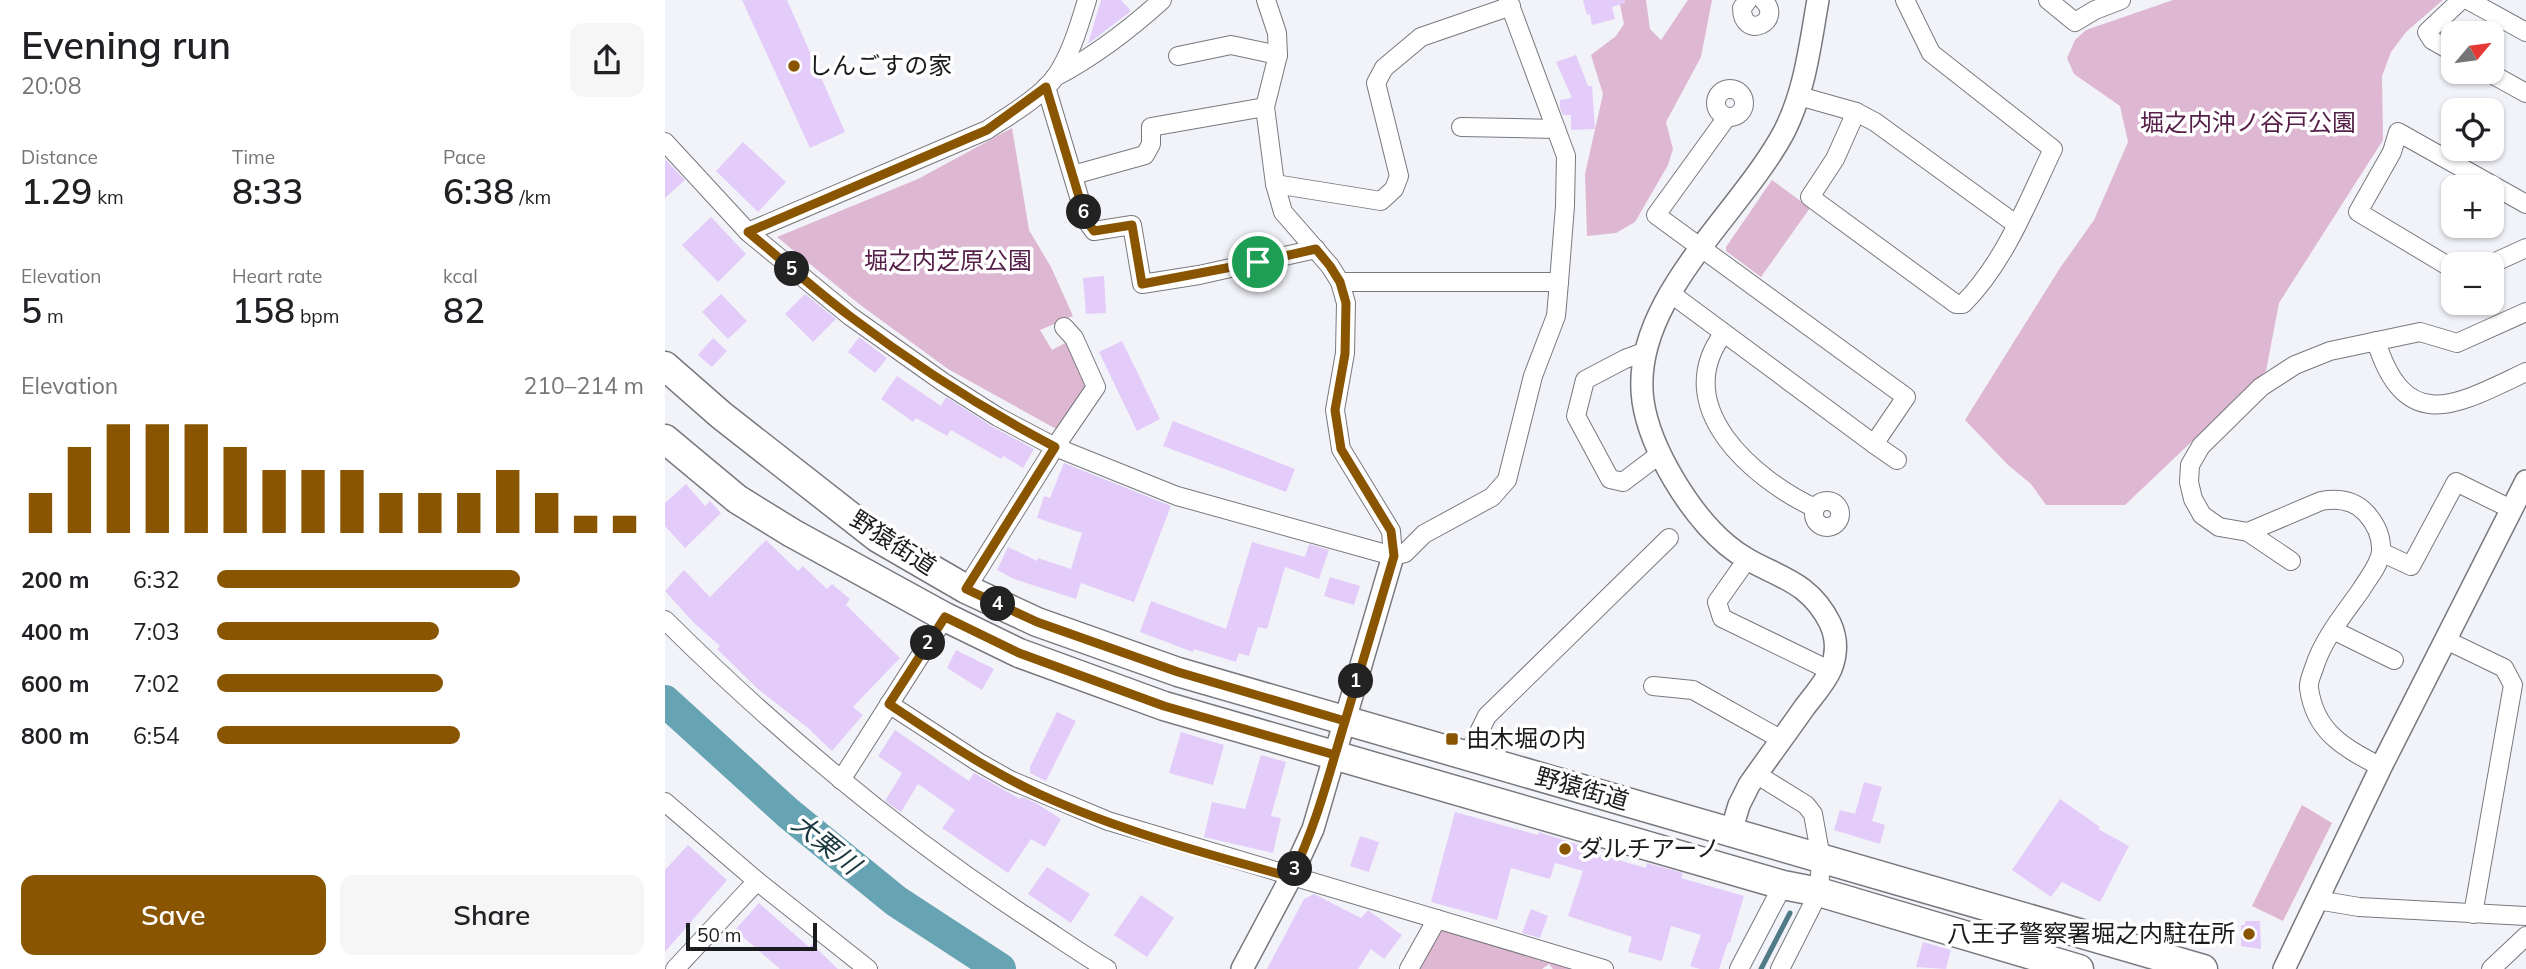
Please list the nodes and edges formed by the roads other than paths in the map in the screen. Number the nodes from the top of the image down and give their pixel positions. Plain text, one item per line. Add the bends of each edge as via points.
1 (1087, 0) edge
2 (1163, 0) edge
3 (1266, 0) edge
4 (1748, 0) edge
5 (1763, 0) edge
6 (1818, 0) edge
7 (1905, 0) edge
8 (2048, 0) edge
9 (2121, 0) edge
10 (2461, 0) edge
11 (2468, 0) edge
12 (1510, 3) edge
13 (2526, 32) edge
14 (2441, 45) edge
15 (1278, 55) junction
16 (1178, 56) dead end
17 (2504, 81) edge
18 (1050, 82) junction
19 (2526, 93) edge
20 (1799, 96) junction
21 (1265, 107) junction
22 (1856, 112) junction
23 (1727, 117) dead end
24 (1461, 127) dead end
25 (1556, 129) junction
26 (665, 142) edge
27 (1073, 175) junction
28 (1275, 184) junction
29 (2526, 204) edge
30 (2017, 225) junction
31 (748, 232) junction
32 (1703, 248) junction
33 (2526, 248) edge
34 (1316, 249) junction
35 (2504, 258) edge
36 (2441, 262) edge
37 (1340, 282) junction
38 (1559, 282) junction
39 (1670, 293) junction
40 (2526, 312) edge
41 (1064, 327) dead end
42 (1723, 334) junction
43 (2377, 341) junction
44 (1644, 352) junction
45 (665, 366) edge
46 (2526, 372) edge
47 (665, 439) edge
48 (1874, 444) junction
49 (1055, 447) junction
50 (1660, 454) junction
51 (1897, 460) dead end
52 (2526, 481) edge
53 (1815, 508) dead end
54 (2511, 509) junction
55 (2248, 532) junction
56 (1669, 538) dead end
57 (2381, 552) junction
58 (1394, 556) junction
59 (1748, 558) junction
60 (2291, 561) dead end
61 (966, 589) junction
62 (945, 617) junction
63 (665, 620) edge
64 (2333, 630) junction
65 (2446, 640) junction
66 (2394, 660) dead end
67 (1831, 671) junction
68 (1653, 687) dead end
69 (889, 704) junction
70 (1345, 721) junction
71 (1781, 740) junction
72 (1335, 755) junction
73 (1467, 756) junction
74 (2381, 767) junction
75 (1756, 774) junction
76 (841, 780) junction
77 (665, 802) edge
78 (1731, 832) junction
79 (1821, 858) junction
80 (1291, 877) junction
81 (757, 881) junction
82 (1783, 884) junction
83 (1819, 892) junction
84 (2317, 900) junction
85 (2473, 914) junction
86 (2526, 916) edge
87 (1437, 919) junction
88 (2526, 936) edge
89 (1598, 968) edge
90 (675, 969) edge
91 (868, 969) edge
92 (1107, 969) edge
93 (1242, 969) edge
94 (1409, 969) edge
95 (1739, 969) edge
96 (1780, 969) edge
97 (2079, 969) edge
98 (2203, 969) edge
99 (2284, 969) edge
100 (2491, 969) edge

1 - 18 street via 1067,57
2 - 18 street via 1130,29
3 - 15 street via 1277,33
4 - 5 street via 1742,18 1758,26 1770,13
6 - 20 street
7 - 30 street via 1931,53 2053,149
8 - 9 street via 2074,22
10 - 14 street via 2427,32
11 - 13 street
12 - 25 street
12 - 28 street via 1421,37 1384,68 1376,83 1399,176 1394,189 1381,201
15 - 16 street via 1231,45
15 - 21 street
17 - 19 street
18 - 27 street
18 - 31 street via 987,130
20 - 22 street
20 - 32 street via 1774,149
21 - 27 street via 1151,127 1151,144 1145,155
21 - 28 street
22 - 30 street
22 - 30 street via 1811,197 1956,304 1971,296
23 - 32 street via 1656,215
24 - 25 street
25 - 38 street via 1566,156
26 - 31 street
27 - 34 street via 1086,220 1094,231 1132,225 1142,284
28 - 34 street via 1283,212
29 - 36 street via 2398,132 2392,152 2358,212
31 - 49 street via 850,316 932,375
32 - 39 street
32 - 48 street via 1906,397
33 - 35 street
34 - 37 street
37 - 38 street
37 - 58 street via 1346,303 1345,354 1335,410 1341,449 1391,531
38 - 58 street via 1556,316 1533,376 1507,480 1492,497
39 - 42 street
39 - 44 street
40 - 43 street via 2457,343 2420,332
41 - 49 street via 1074,338 1096,387
42 - 48 street
42 - 53 street via 1705,378 1715,422 1772,484
43 - 46 street via 2384,366 2401,392 2434,405 2456,404
43 - 55 street via 2330,351 2295,365 2261,387 2201,446 2190,465 2193,499 2202,515 2219,527
44 - 50 street via 1643,401
44 - 50 street via 1585,380 1576,416 1610,479 1623,482
45 - 61 main road, 野猿街道 via 878,538
47 - 62 main road, 野猿街道 via 737,499
48 - 51 street
49 - 58 street via 1177,496
49 - 61 street
50 - 59 street via 1717,535
52 - 54 street
54 - 57 street via 2456,482 2411,565
54 - 65 street
55 - 57 street via 2333,499 2363,509 2379,533
55 - 60 street
56 - 73 street via 1486,716
57 - 64 street via 2375,569
58 - 70 street
59 - 67 street via 1800,586 1816,600 1835,636
59 - 67 street via 1717,602 1722,618
61 - 70 main road, 野猿街道 via 1037,622 1178,672
62 - 69 street
62 - 72 main road, 野猿街道 via 1019,653 1164,706
63 - 76 street via 768,719
64 - 66 street
64 - 74 street via 2318,655 2308,686 2318,719 2341,747
65 - 74 street
65 - 85 street via 2504,668 2512,685
67 - 71 street
68 - 71 street via 1693,690
69 - 76 street
69 - 80 street via 978,762 1040,794 1130,828
70 - 72 street
70 - 73 main road, 野猿街道
71 - 75 street
72 - 80 street via 1313,829
72 - 82 main road, 野猿街道
73 - 78 main road, 野猿街道
74 - 84 street
75 - 78 street
75 - 79 street via 1806,804 1813,814
76 - 92 street via 956,868
77 - 81 street
78 - 79 main road, 野猿街道
79 - 83 street
79 - 98 main road, 野猿街道
80 - 87 street
80 - 93 street
81 - 90 street
81 - 91 street
82 - 83 main road, 野猿街道
82 - 95 street
83 - 96 street
83 - 97 main road, 野猿街道
84 - 85 street
84 - 99 street
85 - 86 street
87 - 89 street
87 - 94 street
88 - 100 street

